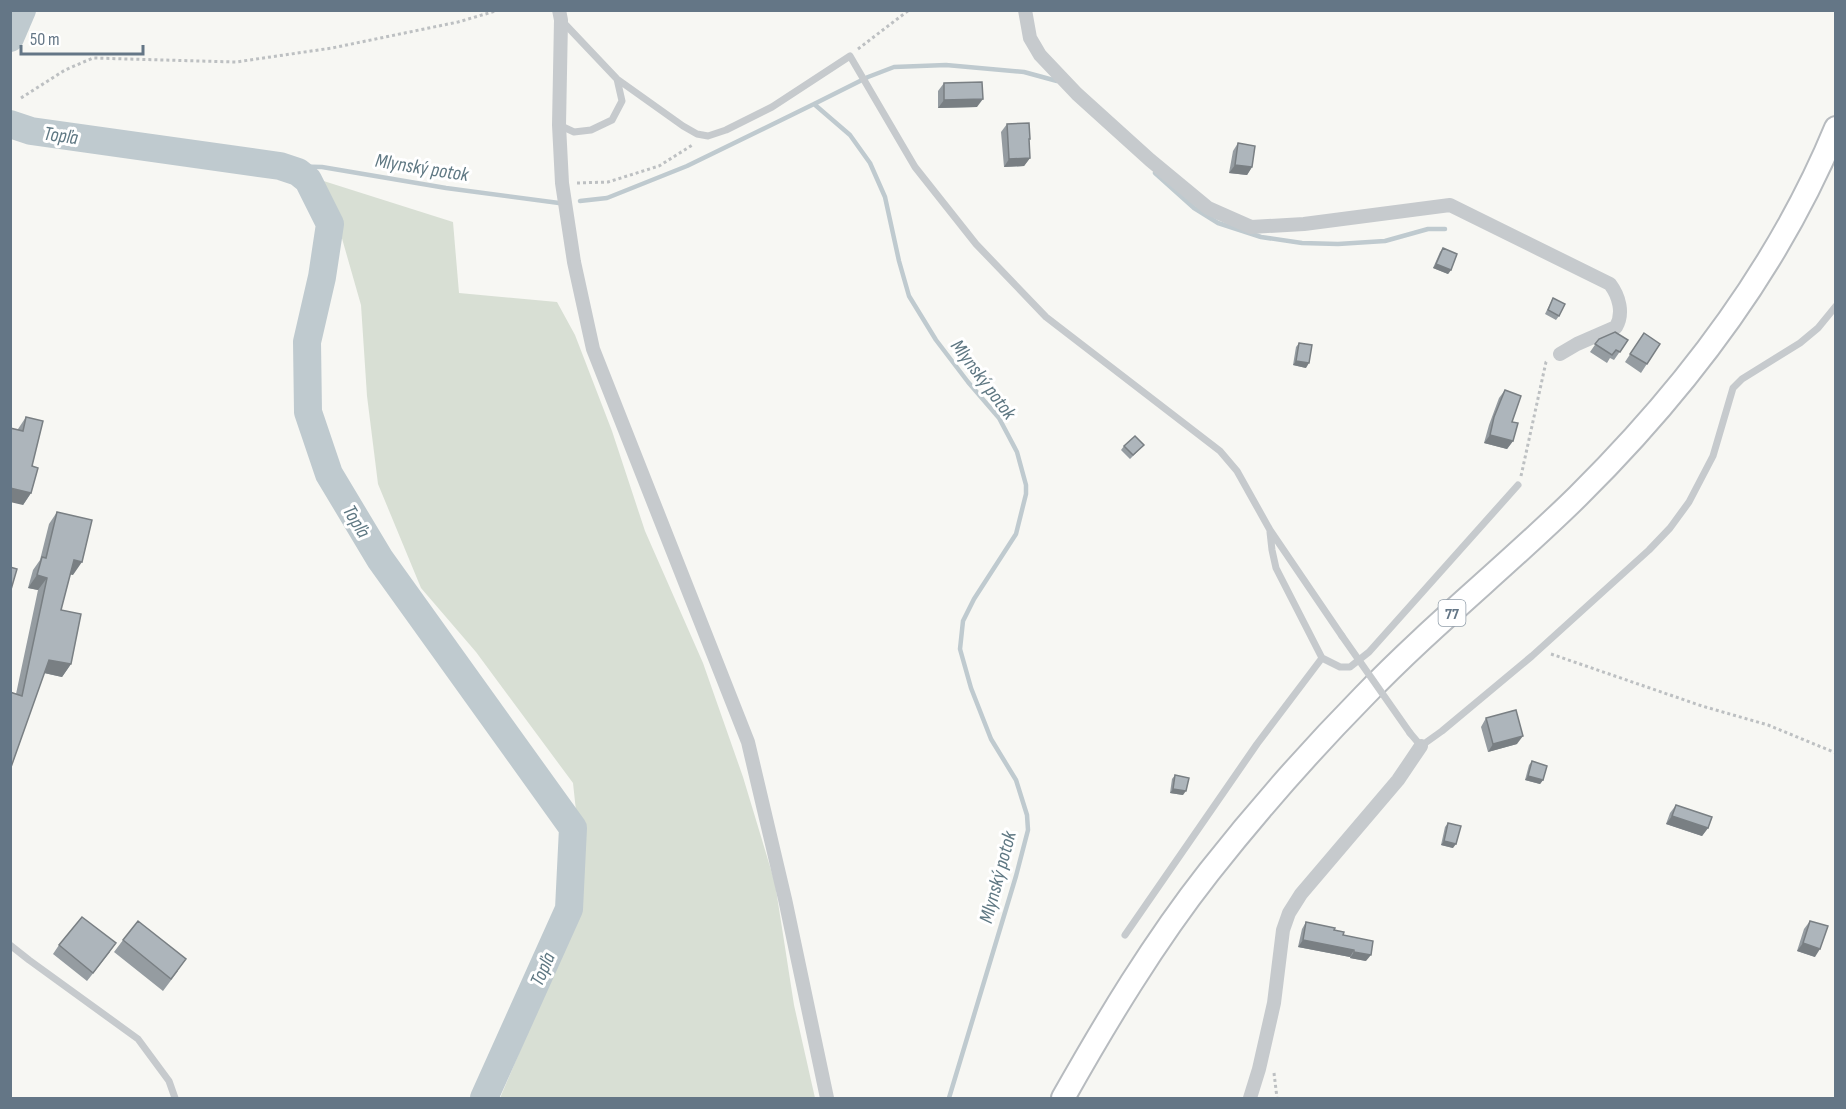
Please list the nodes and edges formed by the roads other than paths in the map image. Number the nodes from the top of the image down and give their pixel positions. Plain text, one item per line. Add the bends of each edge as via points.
1 (1025, 10) edge
2 (560, 15) edge
3 (617, 79) junction
4 (559, 125) junction
5 (1836, 128) edge
6 (1836, 306) edge
7 (1560, 354) road end
8 (1518, 485) road end
9 (1270, 530) junction
10 (1322, 658) junction
11 (1421, 746) junction
12 (1125, 935) dead end
13 (10, 945) edge
14 (175, 1098) edge
15 (827, 1098) edge
16 (1063, 1098) edge
17 (1250, 1098) edge

1 - 7 street via 1030,38 1040,55 1077,94 1208,208 1251,227 1450,205 1610,284 1620,308 1616,327
2 - 3 lane
2 - 4 street
3 - 4 lane via 622,101 612,120 591,130 574,132
3 - 9 lane via 682,126 708,136 772,107 850,56 915,167 976,244 1046,317 1220,451 1237,471
4 - 15 street via 574,262 593,349 748,742
5 - 16 main road, 77 via 1791,224 1761,274 1683,382 1577,497 1363,696 1263,807 1162,937
6 - 11 lane via 1818,328 1733,388 1713,456 1670,528 1532,656
8 - 10 lane via 1369,652 1350,667 1340,667
9 - 10 lane via 1276,568
9 - 11 lane, bridge
10 - 12 lane via 1257,744
11 - 17 street via 1398,780 1300,894 1289,913 1283,930 1274,1003
13 - 14 lane via 138,1039 169,1081

